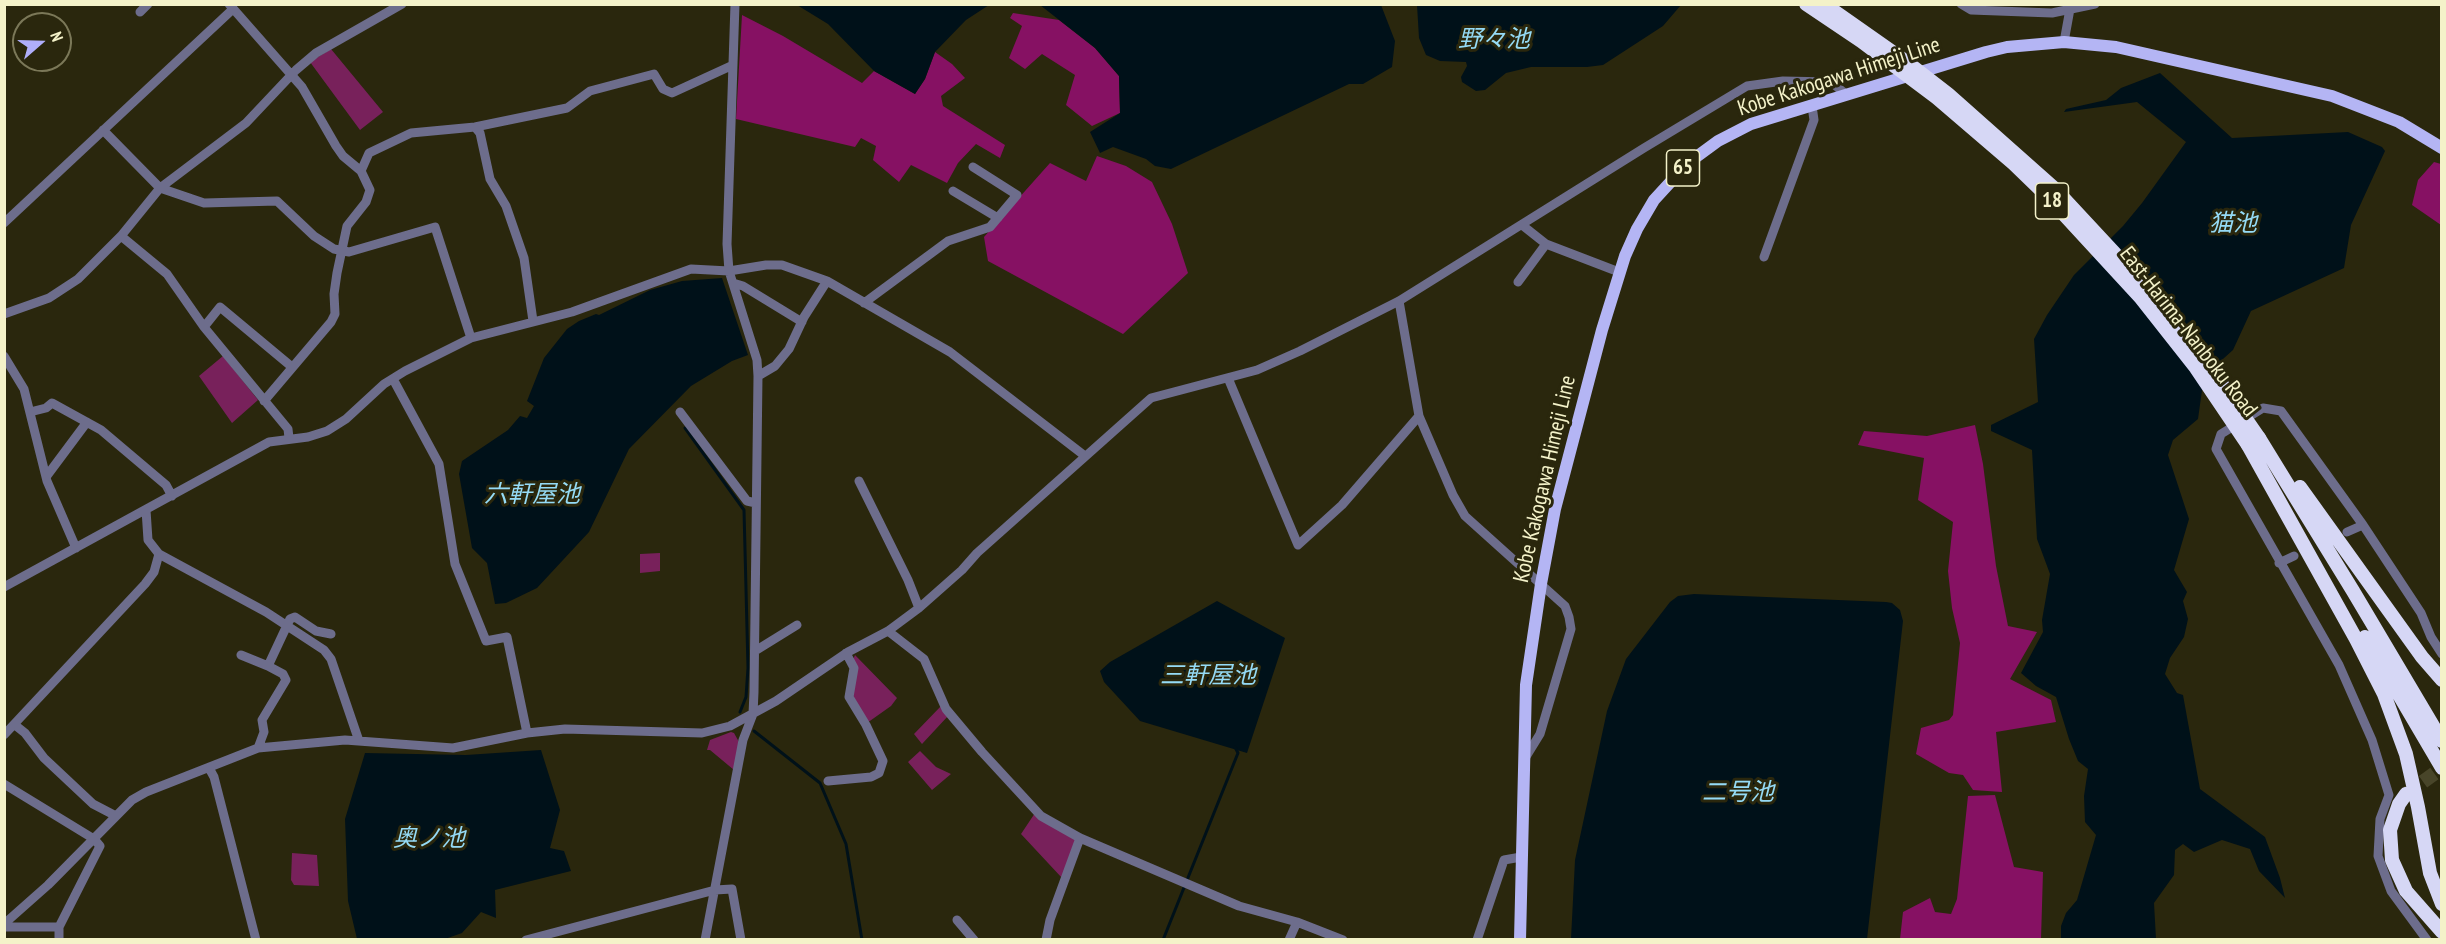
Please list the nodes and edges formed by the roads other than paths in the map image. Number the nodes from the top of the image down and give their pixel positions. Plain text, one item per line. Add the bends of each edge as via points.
1 (148, 4) edge
2 (402, 4) edge
3 (735, 4) edge
4 (1806, 4) edge
5 (1824, 4) edge
6 (1961, 4) edge
7 (2095, 4) edge
8 (231, 7) edge
9 (1995, 8) edge
10 (2052, 9) edge
11 (2070, 9) junction
12 (140, 12) dead end
13 (2064, 42) junction
14 (733, 65) junction
15 (291, 76) junction
16 (1847, 95) junction
17 (1812, 106) junction
18 (475, 127) junction
19 (103, 130) junction
20 (2442, 148) edge
21 (974, 167) dead end
22 (361, 171) junction
23 (160, 188) junction
24 (953, 191) dead end
25 (998, 218) junction
26 (4, 223) edge
27 (1521, 225) junction
28 (121, 236) junction
29 (1546, 244) junction
30 (342, 251) junction
31 (1764, 257) dead end
32 (729, 271) junction
33 (1619, 272) junction
34 (827, 281) junction
35 (1518, 282) dead end
36 (733, 283) junction
37 (1399, 301) junction
38 (864, 303) junction
39 (4, 314) edge
40 (533, 321) junction
41 (802, 322) junction
42 (204, 327) junction
43 (471, 339) junction
44 (4, 356) edge
45 (292, 367) junction
46 (758, 376) junction
47 (1228, 378) junction
48 (393, 379) junction
49 (264, 401) junction
50 (30, 412) junction
51 (680, 412) dead end
52 (1419, 416) junction
53 (87, 422) junction
54 (289, 438) junction
55 (2257, 440) junction
56 (1085, 456) junction
57 (46, 477) junction
58 (859, 481) dead end
59 (172, 496) junction
60 (756, 503) junction
61 (146, 510) junction
62 (2363, 525) junction
63 (2347, 532) dead end
64 (76, 548) junction
65 (159, 554) junction
66 (2294, 556) dead end
67 (2279, 563) junction
68 (1541, 584) junction
69 (4, 587) edge
70 (919, 608) junction
71 (286, 625) junction
72 (797, 625) dead end
73 (888, 631) junction
74 (331, 634) dead end
75 (755, 651) junction
76 (846, 653) junction
77 (2442, 654) edge
78 (241, 655) dead end
79 (268, 666) junction
80 (2442, 680) edge
81 (753, 714) junction
82 (15, 725) junction
83 (527, 733) junction
84 (4, 735) edge
85 (359, 741) junction
86 (2442, 741) edge
87 (258, 748) junction
88 (1524, 760) junction
89 (209, 768) junction
90 (2442, 768) edge
91 (828, 781) dead end
92 (4, 784) edge
93 (2406, 794) tunnel mouth
94 (116, 816) junction
95 (1080, 838) junction
96 (94, 840) junction
97 (1521, 857) junction
98 (715, 890) junction
99 (2442, 904) edge
100 (957, 920) dead end
101 (1297, 922) junction
102 (4, 925) edge
103 (59, 927) junction
104 (2442, 932) edge
105 (59, 939) edge
106 (256, 939) edge
107 (526, 939) edge
108 (705, 939) edge
109 (741, 939) edge
110 (974, 939) edge
111 (1046, 939) edge
112 (1289, 939) edge
113 (1343, 939) edge
114 (1478, 939) edge
115 (1520, 939) edge
116 (2427, 939) edge

1 - 12 street
2 - 15 street via 335,40
3 - 14 street
4 - 55 highway, East-Harima-Nanboku Road / 18, bridge via 1937,98 2014,164 2110,263
5 - 55 highway, East-Harima-Nanboku Road / 18, bridge via 1948,94 2055,189 2147,288 2233,399
6 - 9 street via 1971,10
7 - 11 street
8 - 15 street
8 - 19 street
9 - 10 street
10 - 11 street
11 - 13 street
13 - 16 main road, Kobe Kakogawa Himeji Line / 65 via 2007,47
13 - 20 main road, Kobe Kakogawa Himeji Line / 65 via 2116,46 2332,96 2399,122
14 - 18 street via 672,93 663,89 654,74 590,91 567,108
14 - 32 street
15 - 22 street via 303,87 336,146
15 - 23 street via 246,123
16 - 17 main road, Kobe Kakogawa Himeji Line / 65
16 - 27 street via 1832,82 1783,81 1747,86
17 - 31 street via 1814,120
17 - 33 main road, Kobe Kakogawa Himeji Line / 65 via 1751,124 1688,163 1645,214
18 - 22 street via 411,133 398,138 369,153
18 - 40 street via 480,133 490,179 506,206 524,258
19 - 23 street
19 - 26 street
21 - 25 street via 1017,193
22 - 30 street via 370,189 366,202 347,226
23 - 28 street
23 - 30 street via 204,203 278,201 314,236
24 - 25 street
25 - 38 street via 986,230 948,241
27 - 29 street
27 - 37 street
28 - 39 street via 65,289
28 - 42 street via 167,274
29 - 33 street
29 - 35 street
30 - 43 street via 435,227
30 - 45 street via 334,294 335,314
32 - 34 street via 782,265
32 - 36 street
32 - 40 street via 691,269 572,312
33 - 68 main road, Kobe Kakogawa Himeji Line / 65 via 1555,509
34 - 38 street
34 - 41 street
36 - 41 street
36 - 46 street via 757,360
37 - 47 street via 1278,361
37 - 52 street
38 - 56 street via 950,352
40 - 43 street
41 - 46 street via 789,349 775,366
42 - 45 street via 220,307
42 - 49 street
43 - 48 street
44 - 50 street via 24,389
45 - 49 street
46 - 60 street
47 - 52 street via 1298,545 1342,505
47 - 56 street via 1151,398
48 - 54 street via 327,431
48 - 83 street via 439,464 455,564 486,642 507,637
49 - 54 street via 288,429
50 - 53 street via 52,403
50 - 57 street
51 - 60 street via 747,501
52 - 68 street via 1465,516
53 - 57 street
53 - 59 street via 107,434 166,485
54 - 59 street via 269,442
55 - 80 highway via 2352,558
55 - 86 highway, East-Harima-Nanboku Road
55 - 90 highway, East-Harima-Nanboku Road via 2326,572
55 - 99 highway via 2384,694 2406,754 2430,873
56 - 70 street
57 - 64 street
58 - 70 street
59 - 61 street
60 - 75 street
61 - 64 street
61 - 65 street via 148,540
62 - 63 street
62 - 67 street via 2281,411 2263,408 2221,434 2216,449
62 - 77 street via 2421,613
64 - 69 street
65 - 71 street
65 - 82 street via 154,572 145,584
66 - 67 street
67 - 116 street via 2339,665 2372,740 2389,795 2380,819 2378,856 2391,891
68 - 88 main road, Kobe Kakogawa Himeji Line / 65 via 1526,685
68 - 88 street via 1565,606 1571,629 1540,734
70 - 73 street
71 - 74 street via 295,617 316,631
71 - 79 street
71 - 85 street via 331,658
72 - 75 street
73 - 76 street
73 - 95 street via 924,659 946,709 1013,786 1041,816
75 - 81 street
76 - 81 street
76 - 91 street via 854,668 849,697 882,761 879,773 872,777
78 - 79 street
79 - 87 street via 286,680 262,720 264,732
81 - 83 street via 730,726 702,733 565,729
81 - 98 street via 743,740
82 - 84 street
82 - 94 street via 93,804
83 - 85 street via 453,748
85 - 87 street
87 - 89 street
88 - 97 main road, Kobe Kakogawa Himeji Line / 65
89 - 94 street via 146,792
89 - 106 street
92 - 96 street
93 - 104 highway via 2390,830 2392,860 2406,891
94 - 96 street
95 - 101 street via 1239,906
95 - 111 street
96 - 102 street
96 - 103 street via 100,846
97 - 114 street via 1504,860
97 - 115 main road, Kobe Kakogawa Himeji Line / 65
98 - 107 street
98 - 108 street
98 - 109 street via 732,889
100 - 110 street
101 - 112 street
101 - 113 street
102 - 103 street
103 - 105 street

